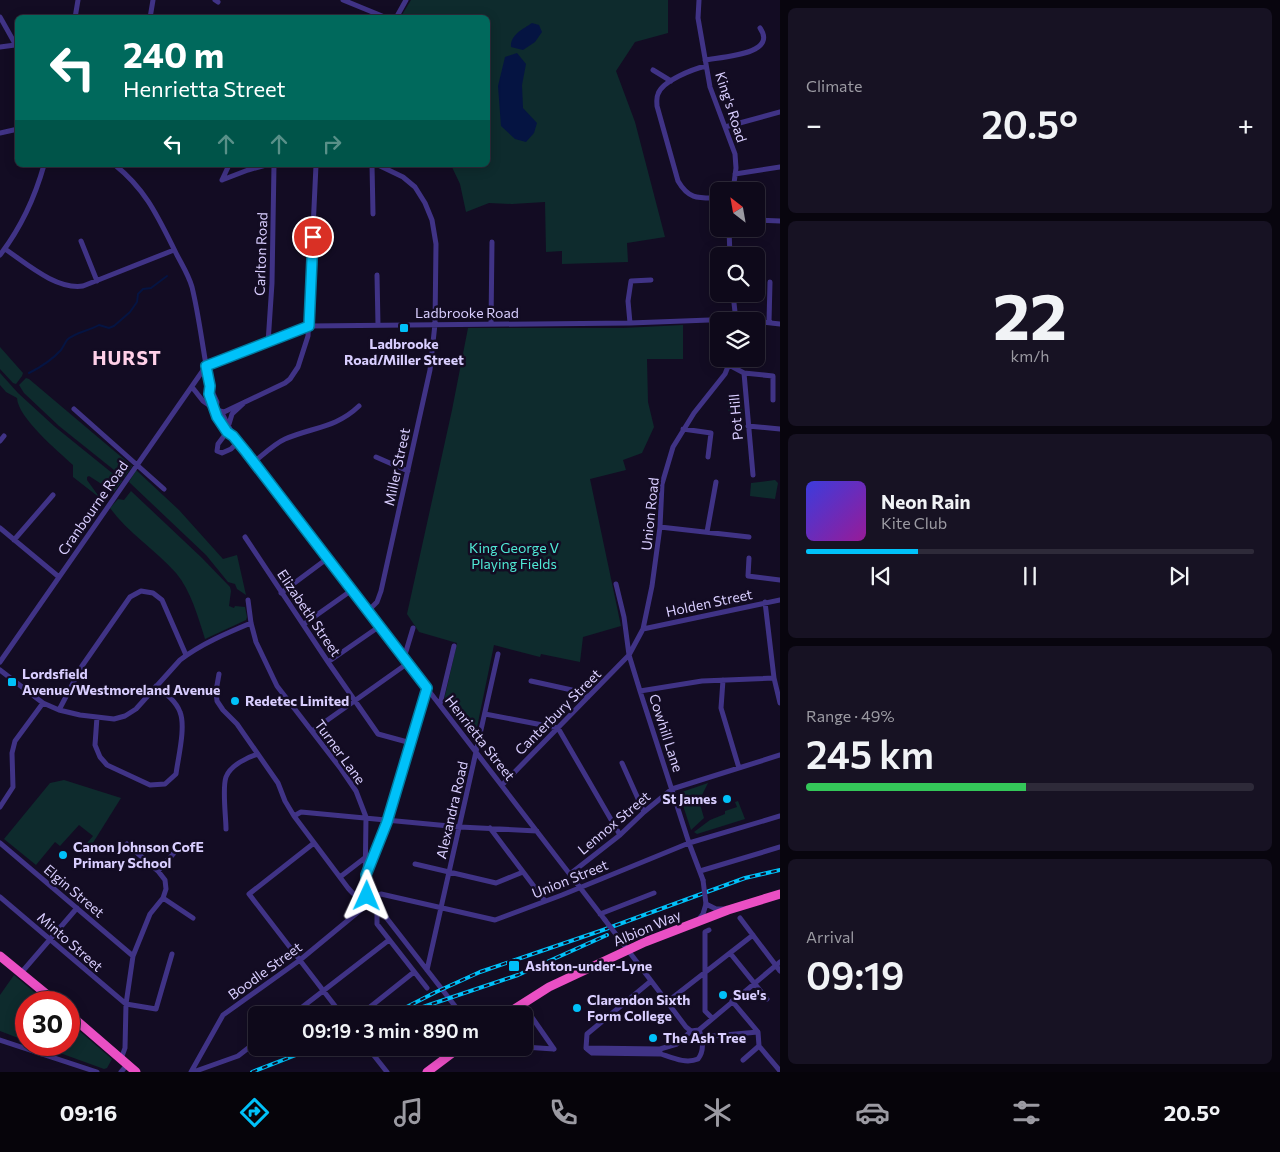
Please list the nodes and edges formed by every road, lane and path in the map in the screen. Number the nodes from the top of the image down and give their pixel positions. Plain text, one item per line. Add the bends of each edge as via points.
1 (78, 0) edge
2 (153, 0) edge
3 (343, 0) edge
4 (406, 0) edge
5 (698, 0) edge
6 (76, 15) edge
7 (150, 15) edge
8 (380, 15) edge
9 (398, 15) edge
10 (0, 17) edge
11 (760, 28) dead end
12 (15, 45) edge
13 (0, 47) edge
14 (15, 47) edge
15 (705, 63) junction
16 (653, 70) dead end
17 (671, 81) junction
18 (780, 112) edge
19 (725, 127) junction
20 (15, 130) edge
21 (0, 133) edge
22 (43, 167) edge
23 (116, 167) edge
24 (228, 167) edge
25 (259, 167) edge
26 (274, 167) edge
27 (316, 167) edge
28 (372, 167) edge
29 (382, 167) edge
30 (780, 167) edge
31 (735, 174) junction
32 (734, 182) edge
33 (710, 198) edge
34 (373, 214) dead end
35 (765, 220) edge
36 (780, 221) edge
37 (81, 241) dead end
38 (492, 242) dead end
39 (5, 249) junction
40 (174, 250) junction
41 (0, 255) edge
42 (377, 275) dead end
43 (651, 280) dead end
44 (97, 281) junction
45 (770, 282) dead end
46 (710, 321) edge
47 (765, 322) edge
48 (769, 322) junction
49 (630, 323) junction
50 (435, 324) junction
51 (491, 324) junction
52 (780, 324) edge
53 (378, 325) junction
54 (309, 326) junction
55 (268, 343) junction
56 (206, 366) junction
57 (728, 367) edge
58 (733, 367) edge
59 (744, 373) junction
60 (192, 387) junction
61 (249, 398) junction
62 (773, 400) dead end
63 (359, 406) dead end
64 (74, 409) dead end
65 (216, 410) junction
66 (229, 424) junction
67 (748, 426) junction
68 (683, 429) junction
69 (780, 429) edge
70 (227, 432) junction
71 (233, 436) junction
72 (238, 442) junction
73 (376, 457) dead end
74 (708, 457) dead end
75 (254, 462) junction
76 (136, 466) junction
77 (408, 471) junction
78 (753, 475) dead end
79 (716, 482) dead end
80 (164, 488) dead end
81 (53, 495) dead end
82 (660, 527) junction
83 (0, 528) edge
84 (707, 532) junction
85 (245, 537) dead end
86 (749, 537) dead end
87 (14, 540) junction
88 (328, 558) junction
89 (749, 558) dead end
90 (59, 577) junction
91 (780, 580) edge
92 (616, 584) dead end
93 (352, 590) junction
94 (282, 592) junction
95 (248, 600) dead end
96 (780, 600) edge
97 (765, 602) junction
98 (368, 611) junction
99 (251, 623) junction
100 (304, 624) junction
101 (380, 626) junction
102 (413, 628) dead end
103 (643, 628) junction
104 (454, 646) dead end
105 (498, 654) dead end
106 (186, 655) junction
107 (629, 655) junction
108 (406, 661) junction
109 (0, 662) edge
110 (328, 662) junction
111 (0, 670) edge
112 (219, 674) dead end
113 (774, 678) junction
114 (723, 680) junction
115 (531, 681) dead end
116 (156, 686) junction
117 (427, 688) junction
118 (640, 691) junction
119 (588, 697) junction
120 (354, 701) junction
121 (43, 703) junction
122 (780, 703) edge
123 (440, 704) junction
124 (59, 710) junction
125 (485, 714) junction
126 (97, 717) junction
127 (558, 728) junction
128 (312, 731) junction
129 (411, 743) junction
130 (477, 751) junction
131 (258, 754) junction
132 (780, 754) edge
133 (622, 763) dead end
134 (739, 768) junction
135 (502, 785) junction
136 (672, 789) junction
137 (0, 807) edge
138 (644, 812) junction
139 (295, 816) junction
140 (780, 816) edge
141 (366, 817) junction
142 (387, 822) junction
143 (460, 827) junction
144 (490, 828) junction
145 (226, 830) dead end
146 (537, 831) junction
147 (620, 835) junction
148 (314, 843) junction
149 (689, 843) junction
150 (127, 844) dead end
151 (1, 846) edge
152 (780, 847) edge
153 (174, 853) dead end
154 (366, 857) junction
155 (415, 864) dead end
156 (158, 871) junction
157 (700, 871) junction
158 (450, 872) junction
159 (523, 872) junction
160 (570, 874) junction
161 (366, 875) junction
162 (340, 877) junction
163 (579, 887) junction
164 (654, 893) dead end
165 (780, 894) edge
166 (0, 896) edge
167 (367, 896) junction
168 (163, 898) junction
169 (545, 901) junction
170 (369, 903) junction
171 (706, 904) junction
172 (77, 908) junction
173 (442, 909) junction
174 (728, 910) junction
175 (377, 911) junction
176 (600, 914) junction
177 (193, 918) dead end
178 (740, 918) dead end
179 (698, 922) junction
180 (709, 930) dead end
181 (753, 935) junction
182 (50, 939) junction
183 (389, 940) junction
184 (628, 951) junction
185 (730, 953) junction
186 (172, 954) dead end
187 (0, 956) edge
188 (133, 956) junction
189 (300, 960) junction
190 (778, 964) edge
191 (427, 970) junction
192 (780, 971) edge
193 (414, 972) junction
194 (21, 973) junction
195 (706, 973) junction
196 (651, 981) junction
197 (754, 983) junction
198 (427, 988) dead end
199 (43, 991) edge
200 (323, 991) junction
201 (767, 1000) dead end
202 (732, 1001) junction
203 (667, 1002) junction
204 (522, 1003) junction
205 (126, 1004) junction
206 (304, 1006) edge
207 (335, 1006) edge
208 (371, 1006) edge
209 (455, 1006) edge
210 (518, 1006) edge
211 (524, 1006) edge
212 (712, 1018) junction
213 (533, 1019) edge
214 (80, 1024) edge
215 (699, 1030) junction
216 (691, 1031) junction
217 (758, 1032) junction
218 (702, 1037) junction
219 (1, 1042) edge
220 (759, 1046) junction
221 (248, 1048) edge
222 (533, 1048) edge
223 (660, 1052) junction
224 (375, 1056) edge
225 (448, 1056) edge
226 (743, 1060) dead end
227 (124, 1062) junction
228 (780, 1071) edge
229 (97, 1072) edge
230 (121, 1072) edge
231 (136, 1072) edge
232 (192, 1072) edge
233 (387, 1072) edge
234 (427, 1072) edge

1 - 6 street
2 - 7 street
3 - 8 street
4 - 9 street
5 - 15 street, King's Road
10 - 12 street
11 - 15 street via 763,42 754,51
13 - 14 street
15 - 17 street
15 - 19 street, King's Road
16 - 17 street
17 - 33 street via 660,89 656,99 678,181 694,197
18 - 19 street
19 - 31 street, King's Road via 735,154
20 - 21 street
22 - 39 street via 31,201
23 - 40 street via 150,203
24 - 25 street via 222,180
26 - 55 street, Carlton Road
27 - 54 street
28 - 34 street
29 - 50 street, Miller Street via 415,187 432,220 436,244
30 - 31 street
31 - 32 street, King's Road
35 - 36 street
37 - 44 street
38 - 51 street
39 - 41 street
39 - 44 street via 58,283 72,288
40 - 44 street
40 - 56 street via 191,286
42 - 53 street
43 - 49 street via 631,281 628,301
45 - 48 street
46 - 49 street, Ladbrooke Road
47 - 48 street, Ladbrooke Road
48 - 52 street, Ladbrooke Road
49 - 51 street, Ladbrooke Road
50 - 51 street, Ladbrooke Road
50 - 53 street, Ladbrooke Road
50 - 77 street, Miller Street via 430,370
53 - 54 street, Ladbrooke Road
54 - 55 street, Ladbrooke Road
54 - 61 street via 298,367 290,379
55 - 56 street, Ladbrooke Road
56 - 60 street, Cranbourne Road
56 - 65 street via 209,394
57 - 68 street, Union Road
58 - 59 street, Pot Hill
59 - 62 street via 773,376
59 - 67 street, Pot Hill
60 - 65 street via 203,402
60 - 76 street, Cranbourne Road
61 - 65 street via 224,412
61 - 66 street via 232,414
63 - 75 street via 337,422 284,439
64 - 76 street
65 - 66 street, Henrietta Street
65 - 70 street, Henrietta Street
66 - 71 street, Henrietta Street
67 - 69 street
67 - 78 street, Pot Hill
68 - 74 street via 711,433
68 - 82 street, Union Road via 673,448 662,484
70 - 71 street, Henrietta Street
70 - 72 street via 217,451 222,453
71 - 72 street, Henrietta Street
72 - 75 street, Henrietta Street
73 - 77 street
75 - 88 street, Henrietta Street
76 - 80 street
76 - 90 street, Cranbourne Road
77 - 98 street, Miller Street via 381,591 377,602
79 - 84 street
81 - 87 street
82 - 84 street
82 - 103 street, Union Road
83 - 87 street
84 - 86 street
85 - 94 street, Elizabeth Street
87 - 90 street
88 - 93 street, Henrietta Street
88 - 94 street
89 - 91 street via 748,576
90 - 109 street, Cranbourne Road
92 - 107 street, Cowhill Lane
93 - 98 street, Henrietta Street
93 - 100 street
94 - 100 street, Elizabeth Street
95 - 99 street, Turner Lane
96 - 97 street, Holden Street
97 - 103 street, Holden Street
97 - 113 street
98 - 101 street, Henrietta Street
99 - 106 street
99 - 128 street, Turner Lane via 256,642 277,686
100 - 110 street, Elizabeth Street
101 - 108 street, Henrietta Street
101 - 110 street
102 - 108 street
103 - 107 street, Union Road
104 - 123 street
105 - 125 street, Alexandra Road
106 - 116 street
106 - 124 street via 162,600 153,593 141,592 130,597 82,666
107 - 118 street, Cowhill Lane
107 - 119 street, Canterbury Street
108 - 117 street, Henrietta Street
108 - 120 street
110 - 120 street, Elizabeth Street
111 - 121 street
112 - 131 street via 217,701
113 - 114 street
113 - 122 street
114 - 118 street
114 - 134 street via 721,708
115 - 119 street via 581,692
116 - 126 street via 136,709 125,716
116 - 126 street via 173,700 180,711 182,724 176,774 165,784 150,785 107,765 96,745
117 - 123 street, Henrietta Street
117 - 129 street
118 - 136 street, Cowhill Lane
119 - 127 street, Canterbury Street
120 - 128 street
120 - 129 street, Elizabeth Street via 378,734
121 - 124 street
121 - 137 street via 15,741 13,787
123 - 130 street, Henrietta Street
124 - 126 street
125 - 127 street
125 - 130 street, Alexandra Road
127 - 135 street, Canterbury Street
127 - 147 street
128 - 141 street, Turner Lane via 356,791
129 - 142 street
130 - 135 street, Henrietta Street
130 - 143 street, Alexandra Road
131 - 139 street
131 - 145 street via 244,760 227,775
132 - 134 street
133 - 138 street
134 - 136 street
135 - 146 street, Henrietta Street
136 - 138 street, Lennox Street
136 - 149 street, Cowhill Lane
138 - 147 street, Lennox Street
139 - 141 street via 301,812
139 - 148 street
140 - 149 street, Union Street
141 - 142 street
141 - 154 street, Turner Lane
142 - 143 street
142 - 161 street
143 - 144 street
143 - 158 street, Alexandra Road
144 - 146 street
144 - 159 street
146 - 160 street, Henrietta Street
147 - 160 street, Lennox Street
148 - 162 street
148 - 189 street via 249,894
149 - 157 street, Cowhill Lane
149 - 163 street, Union Street
150 - 156 street
151 - 172 street, Elgin Street
152 - 157 street
153 - 156 street
154 - 161 street, Turner Lane
154 - 162 street
155 - 158 street
156 - 168 street via 165,880
157 - 171 street, Cowhill Lane, bridge
158 - 159 street via 496,883
158 - 173 street, Alexandra Road
159 - 169 street
160 - 163 street, Henrietta Street
161 - 167 street, Turner Lane
162 - 167 street via 355,896
163 - 169 street, Union Street
163 - 176 street, Henrietta Street
164 - 176 street
165 - 174 highway, Albion Way
166 - 182 street, Minto Street
167 - 170 street, Turner Lane
168 - 177 street
168 - 188 street via 150,914
169 - 173 street, Union Street via 494,920
170 - 173 street, Union Street via 381,894
170 - 175 street, Turner Lane
170 - 189 street, Boodle Street
171 - 174 street
171 - 179 street
172 - 182 street
172 - 188 street, Elgin Street
173 - 191 street, Alexandra Road
174 - 179 highway, Albion Way
175 - 183 street via 377,924
175 - 191 street, Turner Lane via 385,916
176 - 184 street, Henrietta Street, bridge
178 - 181 street
179 - 184 highway, Albion Way
180 - 195 street via 705,932
181 - 185 street
181 - 190 street
182 - 194 street
182 - 205 street, Minto Street
183 - 193 street
183 - 200 street
184 - 196 street, Henrietta Street
184 - 204 highway, Albion Way
185 - 195 street
185 - 197 street
186 - 205 street via 156,1009
187 - 194 highway
188 - 205 street
189 - 200 street
189 - 232 street, Boodle Street via 223,1015
190 - 192 street
190 - 197 street
191 - 209 street, Turner Lane
193 - 198 street
193 - 208 street
194 - 199 highway
195 - 203 street
195 - 212 street via 705,1011
196 - 203 street, Henrietta Street
196 - 223 street via 587,1034 586,1048
197 - 201 street
197 - 202 street
200 - 206 street
200 - 207 street
202 - 212 street
202 - 217 street
203 - 216 street, Henrietta Street
204 - 210 highway, Albion Way
204 - 211 street
205 - 227 street
212 - 215 street
213 - 222 street via 554,1049
214 - 227 highway
215 - 216 street
215 - 218 street
216 - 223 street via 677,1044
217 - 218 street
217 - 220 street
218 - 223 street via 702,1054 698,1059 677,1060
219 - 229 street
220 - 226 street
220 - 228 street
221 - 232 street via 238,1056
224 - 233 street
225 - 234 highway
227 - 230 street
227 - 231 highway

